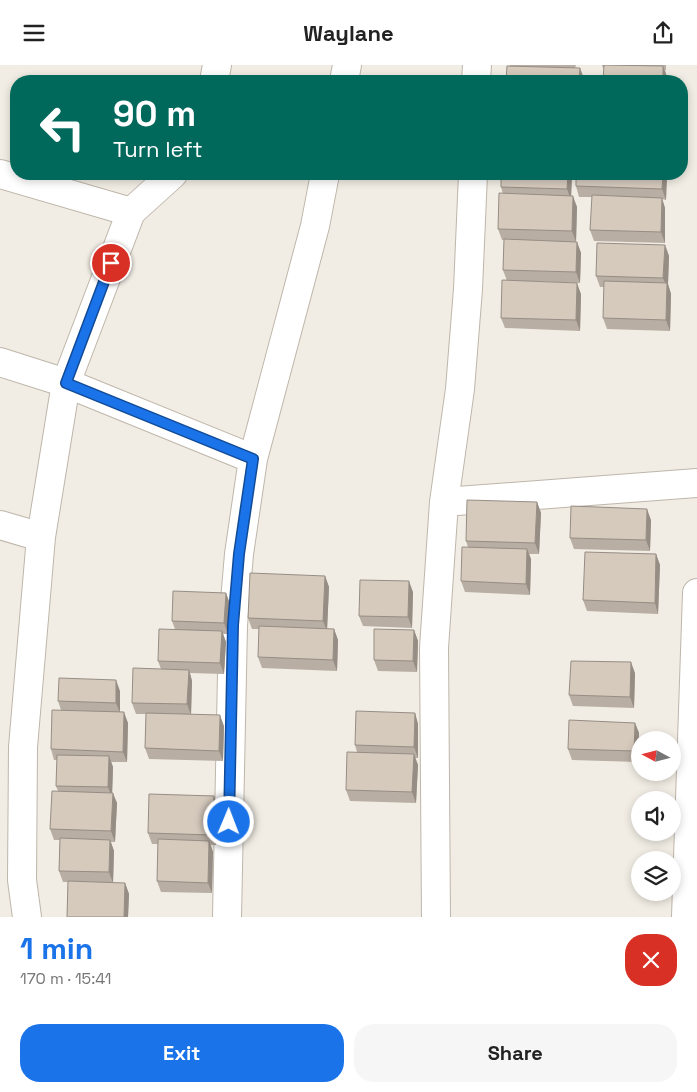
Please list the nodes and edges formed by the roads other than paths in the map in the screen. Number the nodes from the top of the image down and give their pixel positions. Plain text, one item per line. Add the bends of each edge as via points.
1 (24, 180) edge
2 (166, 180) edge
3 (325, 180) edge
4 (473, 180) edge
5 (131, 212) junction
6 (0, 362) edge
7 (66, 383) junction
8 (253, 459) junction
9 (697, 483) edge
10 (444, 502) junction
11 (0, 525) edge
12 (42, 537) junction
13 (697, 593) edge
14 (11, 743) edge
15 (27, 917) edge
16 (227, 917) edge
17 (436, 917) edge
18 (686, 917) edge

1 - 5 street
2 - 5 street
3 - 8 street
4 - 10 street via 460,389
5 - 7 street
6 - 7 street
7 - 8 street
7 - 12 street
8 - 16 street via 239,554 233,625
9 - 10 street
10 - 17 street via 434,648
11 - 12 street
12 - 14 street
13 - 18 street
14 - 15 street

